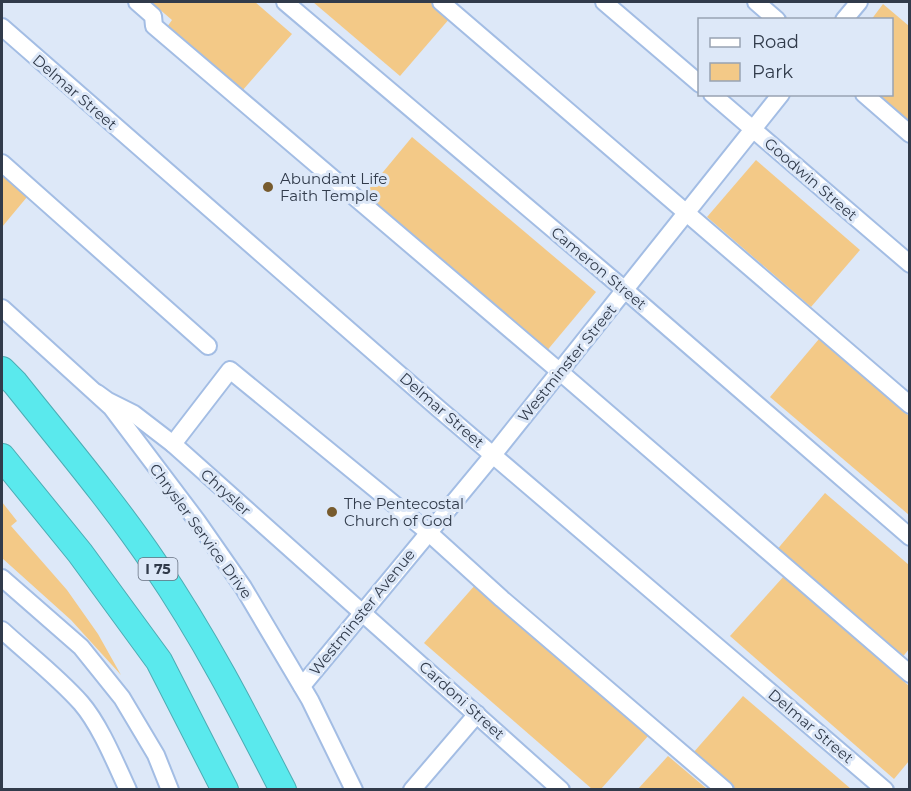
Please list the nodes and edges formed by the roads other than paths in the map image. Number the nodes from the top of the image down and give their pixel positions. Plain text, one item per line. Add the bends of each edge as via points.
1 (137, 2) edge
2 (285, 2) edge
3 (441, 2) edge
4 (603, 2) edge
5 (756, 2) edge
6 (859, 2) edge
7 (775, 18) edge
8 (846, 18) edge
9 (2, 27) edge
10 (698, 83) edge
11 (714, 96) edge
12 (779, 96) edge
13 (866, 96) edge
14 (752, 129) junction
15 (909, 134) edge
16 (2, 163) edge
17 (686, 213) junction
18 (909, 264) edge
19 (625, 290) junction
20 (2, 308) edge
21 (208, 346) dead end
22 (2, 370) edge
23 (560, 371) junction
24 (97, 393) junction
25 (909, 405) edge
26 (173, 444) junction
27 (493, 455) junction
28 (2, 457) edge
29 (428, 532) junction
30 (909, 537) edge
31 (2, 578) edge
32 (363, 612) junction
33 (2, 630) edge
34 (909, 674) edge
35 (302, 686) junction
36 (477, 714) junction
37 (128, 789) edge
38 (170, 789) edge
39 (225, 789) edge
40 (283, 789) edge
41 (354, 789) edge
42 (412, 789) edge
43 (561, 789) edge
44 (726, 789) edge
45 (885, 789) edge

1 - 23 street via 153,16 154,26
2 - 19 street, Cameron Street
3 - 17 street
4 - 10 street
5 - 7 street
6 - 8 street
9 - 27 street, Delmar Street
11 - 14 street, Goodwin Street
12 - 14 street
13 - 15 street
14 - 17 street, Westminster Street
14 - 18 street, Goodwin Street
16 - 21 street
17 - 19 street, Westminster Street
17 - 25 street
19 - 23 street, Westminster Street
19 - 30 street, Cameron Street
20 - 24 street, Chrysler Service Drive
22 - 40 highway, I 75 via 154,563 219,666
23 - 27 street, Westminster Street
23 - 34 street
24 - 26 street, Chrysler via 134,414
24 - 35 street, Chrysler Service Drive via 211,540
26 - 29 street via 230,369
26 - 32 street, Chrysler
27 - 29 street, Westminster Avenue
27 - 45 street, Delmar Street
28 - 39 highway via 80,553 159,661
29 - 32 street, Westminster Avenue
29 - 44 street
31 - 38 street via 81,647 122,698 156,755
32 - 35 street, Westminster Avenue
32 - 36 street, Cardoni Street
33 - 37 street via 82,704
35 - 41 street, Chrysler Service Drive
36 - 42 street
36 - 43 street, Cardoni Street

